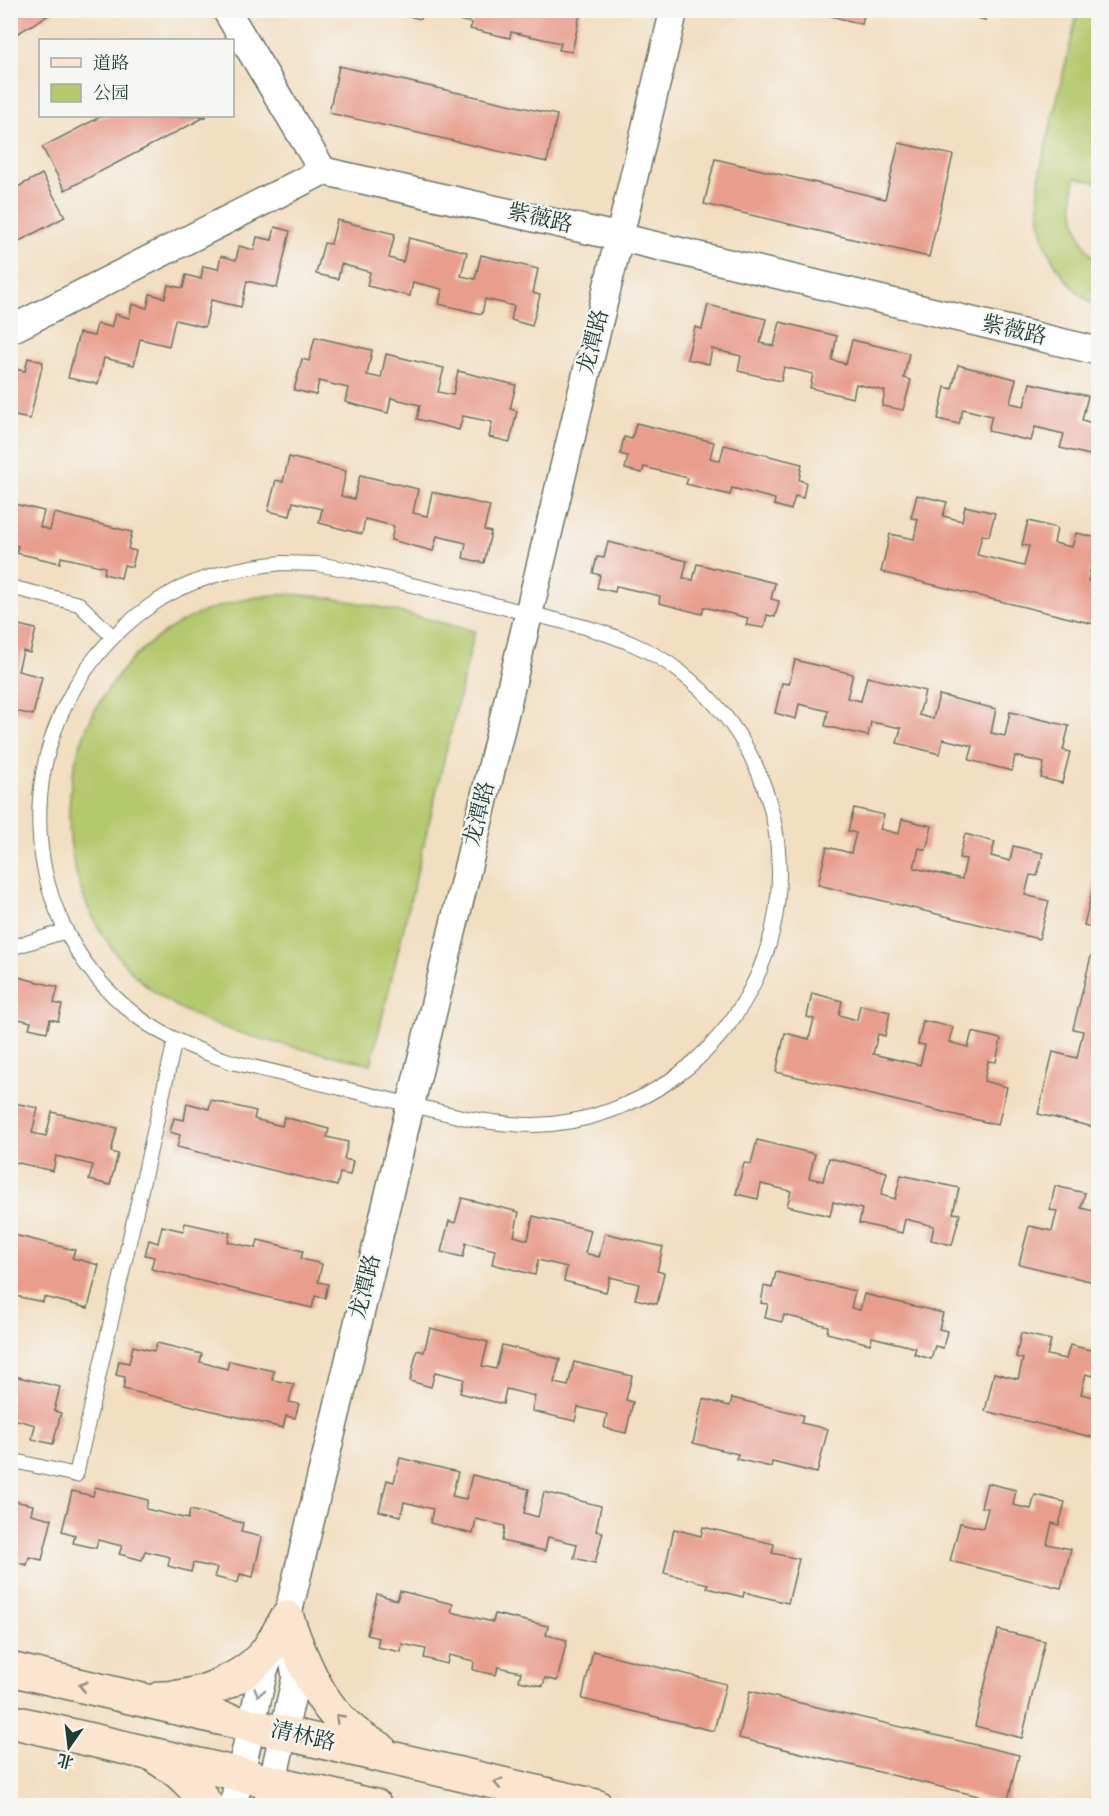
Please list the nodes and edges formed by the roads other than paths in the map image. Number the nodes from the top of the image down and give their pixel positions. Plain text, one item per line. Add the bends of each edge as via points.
1 (226, 10) edge
2 (674, 10) edge
3 (323, 171) junction
4 (619, 237) junction
5 (10, 330) edge
6 (1098, 351) edge
7 (10, 587) edge
8 (528, 613) junction
9 (113, 637) junction
10 (66, 931) junction
11 (10, 944) edge
12 (175, 1040) junction
13 (410, 1105) junction
14 (10, 1460) edge
15 (286, 1618) junction
16 (10, 1669) edge
17 (133, 1698) junction
18 (10, 1720) edge
19 (251, 1725) junction
20 (284, 1733) junction
21 (147, 1752) junction
22 (404, 1761) junction
23 (240, 1774) junction
24 (269, 1794) edge
25 (371, 1805) edge
26 (207, 1806) edge
27 (233, 1806) edge
28 (333, 1806) edge
29 (596, 1806) edge

1 - 3 street
2 - 4 street, 龙潭路
3 - 4 street, 紫薇路
3 - 5 street
4 - 6 street, 紫薇路
4 - 8 street, 龙潭路
7 - 9 lane via 79,604
8 - 9 lane via 351,570 282,563 214,575 182,588 151,604
8 - 13 street, 龙潭路
8 - 13 lane via 618,637 649,652 705,693 728,720 762,780 778,846 780,881 768,949 756,981 718,1038 666,1084 636,1101 604,1113 536,1125 501,1124
9 - 10 lane via 78,678 62,708 41,773 39,842 45,876
10 - 11 lane via 17,946
10 - 12 lane via 112,995 139,1018
12 - 13 lane via 232,1062
12 - 14 lane via 76,1474
13 - 15 street, 龙潭路
15 - 17 main road via 266,1652 238,1676 208,1691 174,1698
15 -> 19 street, 龙潭路 via 264,1670
15 - 20 street, 龙潭路 via 296,1677
22 -> 15 main road via 369,1744 338,1720 317,1692
17 -> 16 main road, 清林路
17 - 19 main road, 清林路
18 - 21 main road
19 - 20 main road, 清林路
19 - 23 street, 龙潭路
20 - 22 main road, 清林路
20 - 24 street, 龙潭路
21 - 23 main road
21 - 26 main road via 174,1767 196,1787
29 -> 22 main road, 清林路
23 - 24 main road
23 - 27 street, 龙潭路
24 - 25 main road
25 - 28 main road

